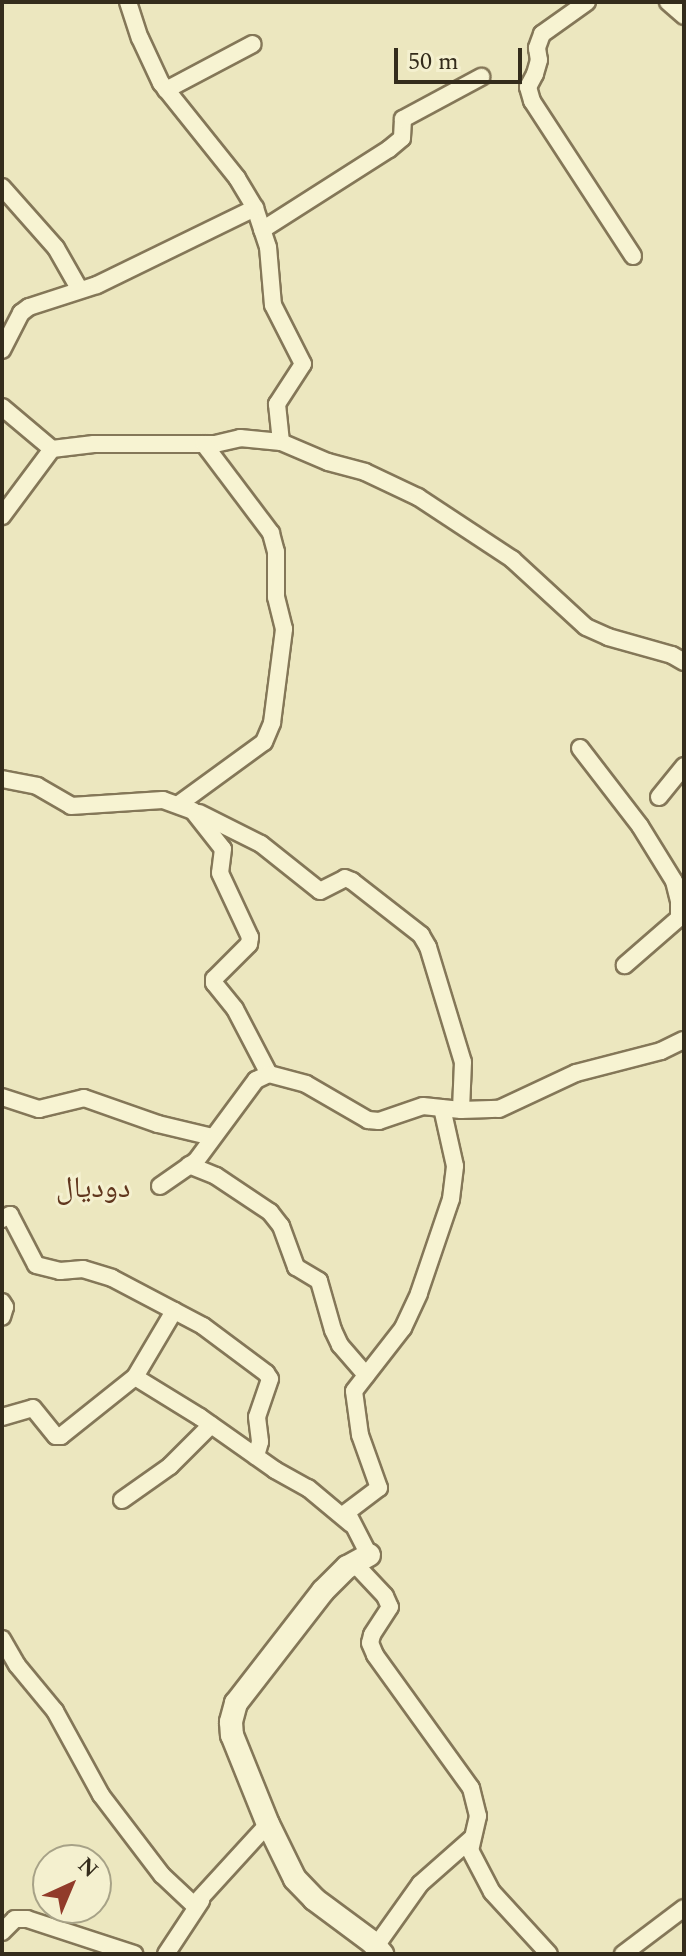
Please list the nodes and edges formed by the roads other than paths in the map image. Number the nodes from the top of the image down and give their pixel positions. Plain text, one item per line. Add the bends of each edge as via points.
1 (128, 2) edge
2 (587, 2) edge
3 (668, 2) edge
4 (684, 16) edge
5 (253, 44) dead end
6 (481, 77) dead end
7 (166, 90) junction
8 (2, 187) edge
9 (255, 208) junction
10 (262, 230) junction
11 (633, 256) dead end
12 (80, 290) junction
13 (2, 350) edge
14 (2, 407) edge
15 (281, 442) junction
16 (204, 444) junction
17 (52, 449) junction
18 (2, 516) edge
19 (684, 662) edge
20 (580, 748) dead end
21 (684, 766) edge
22 (2, 779) edge
23 (659, 797) dead end
24 (186, 808) junction
25 (679, 880) edge
26 (625, 965) dead end
27 (684, 1040) edge
28 (269, 1074) junction
29 (2, 1097) edge
30 (442, 1108) junction
31 (461, 1110) junction
32 (212, 1137) junction
33 (189, 1165) junction
34 (160, 1186) dead end
35 (2, 1219) edge
36 (2, 1302) edge
37 (174, 1311) junction
38 (2, 1317) edge
39 (366, 1375) junction
40 (135, 1377) junction
41 (2, 1417) edge
42 (211, 1425) junction
43 (256, 1456) junction
44 (122, 1500) dead end
45 (352, 1525) junction
46 (362, 1559) junction
47 (2, 1639) edge
48 (268, 1824) junction
49 (471, 1839) junction
50 (201, 1901) junction
51 (684, 1908) edge
52 (2, 1932) edge
53 (379, 1950) edge
54 (134, 1954) edge
55 (166, 1954) edge
56 (549, 1954) edge
57 (623, 1954) edge

1 - 7 street
2 - 11 street via 542,34 528,87
3 - 4 street
5 - 7 street
6 - 10 street via 403,119 402,138 389,149
7 - 9 street
8 - 12 street via 56,248
9 - 10 street
9 - 12 street
10 - 15 street via 273,270 273,305 303,364 277,404
12 - 13 street via 29,307
14 - 17 street
15 - 16 street via 240,438
15 - 19 street via 418,497 512,559 586,627
16 - 17 street
16 - 24 street via 271,533 284,629 272,723 264,742
17 - 18 street
20 - 25 street
21 - 23 street
22 - 24 street via 37,786 71,806 163,800
24 - 28 street via 223,849 220,873 250,937 214,983 235,1009
24 - 31 street via 261,844 320,891 345,878 352,881 421,935 463,1062
25 - 26 street via 679,918
27 - 31 street via 576,1073 499,1109
28 - 30 street via 306,1084 368,1120 423,1106
28 - 32 street via 256,1080
29 - 32 street via 39,1109 84,1098
30 - 31 street
30 - 39 street via 455,1166 451,1199 408,1316
32 - 33 street
33 - 34 street
33 - 39 street via 216,1176 270,1212 296,1267 319,1281 340,1345
35 - 37 street via 10,1215 36,1265 94,1271
36 - 38 street
37 - 40 street
37 - 43 street via 203,1326 270,1379 257,1417
39 - 45 street via 354,1391 354,1401 379,1488 347,1512
40 - 41 street via 61,1436 33,1408
40 - 42 street
42 - 43 street
42 - 44 street via 170,1466
43 - 45 street via 308,1488
45 - 46 street
46 - 48 street via 323,1591 236,1703 232,1735
46 - 49 street via 390,1607 370,1643 471,1788 478,1816
47 - 50 street via 55,1711 125,1828 162,1875 194,1905
48 - 50 street
48 - 53 street via 295,1879
49 - 53 street via 420,1884
49 - 56 street via 470,1850 492,1892
50 - 55 street
51 - 57 street
52 - 54 street via 15,1919 27,1919

